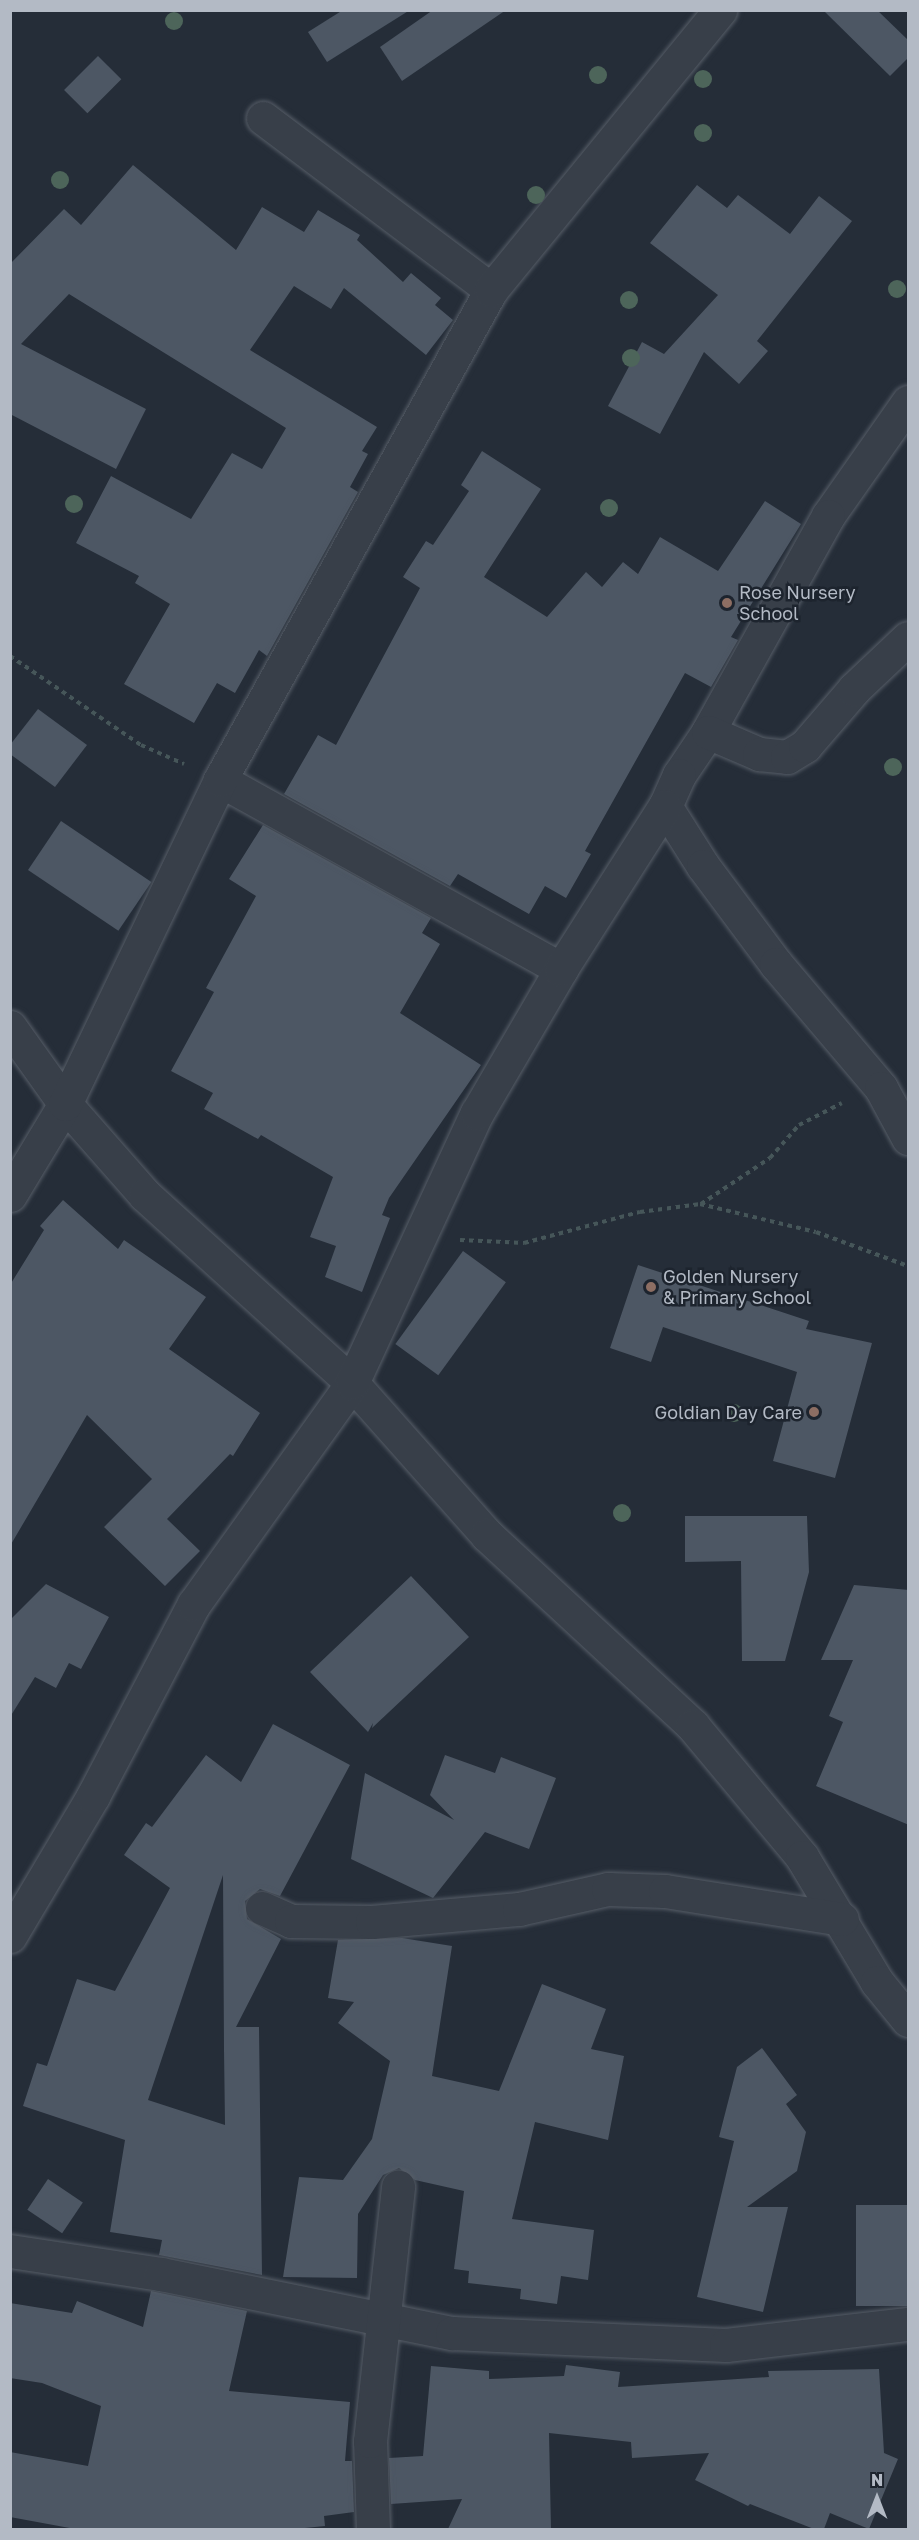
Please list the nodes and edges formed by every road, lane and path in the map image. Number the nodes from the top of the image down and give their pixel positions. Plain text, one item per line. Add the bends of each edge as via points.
1 (720, 10) edge
2 (263, 118) dead end
3 (492, 290) junction
4 (909, 402) edge
5 (10, 502) edge
6 (10, 545) edge
7 (909, 638) edge
8 (10, 656) edge
9 (708, 732) junction
10 (220, 780) junction
11 (665, 806) junction
12 (561, 969) junction
13 (10, 1027) edge
14 (895, 1085) edge
15 (65, 1104) junction
16 (909, 1138) edge
17 (10, 1195) edge
18 (700, 1204) junction
19 (417, 1238) junction
20 (909, 1266) edge
21 (352, 1383) junction
22 (262, 1908) dead end
23 (842, 1919) junction
24 (10, 1936) edge
25 (909, 2020) edge
26 (398, 2187) dead end
27 (11, 2250) edge
28 (385, 2318) junction
29 (909, 2324) edge
30 (373, 2529) edge

1 - 3 street
2 - 3 street
3 - 10 street
4 - 9 street via 828,516
5 - 6 path
7 - 9 street via 854,689 805,746 787,757 759,754
8 - 10 path via 141,745
9 - 11 street via 679,774
10 - 12 street
10 - 15 street
11 - 12 street
11 - 14 street via 703,866 776,964
12 - 19 street via 477,1113
13 - 15 street
14 - 16 street
14 - 18 path via 821,1111 800,1125 770,1158
15 - 17 street
15 - 21 street via 145,1195
18 - 19 path via 640,1212 524,1243
18 - 20 path via 816,1232
19 - 21 street
21 - 23 street via 486,1535 693,1726 802,1857
21 - 24 street via 194,1604 93,1796
22 - 23 street via 291,1921 372,1922 519,1909 608,1889 665,1892
23 - 25 street via 877,1982
26 - 28 street
27 - 28 street via 161,2274
28 - 29 street via 452,2333 726,2345
28 - 30 street via 370,2441

